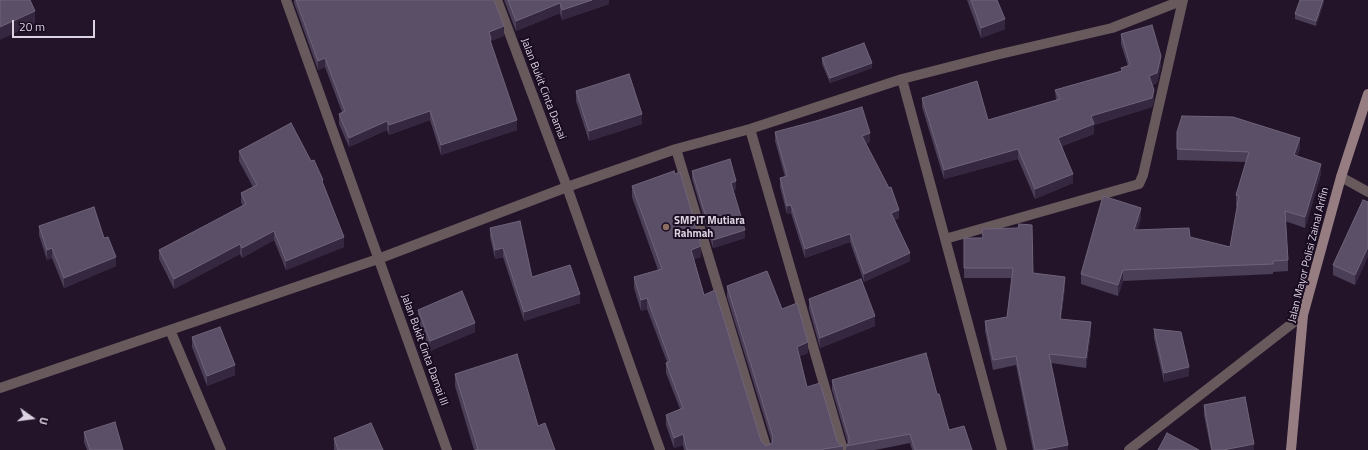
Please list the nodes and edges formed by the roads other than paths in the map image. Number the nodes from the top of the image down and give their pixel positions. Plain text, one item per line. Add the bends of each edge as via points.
1 (286, 0) edge
2 (497, 0) edge
3 (1183, 0) edge
4 (902, 79) junction
5 (1368, 94) edge
6 (750, 129) junction
7 (676, 149) junction
8 (1341, 177) junction
9 (567, 187) junction
10 (1368, 192) edge
11 (945, 239) junction
12 (378, 259) junction
13 (1304, 315) junction
14 (170, 330) junction
15 (0, 388) edge
16 (221, 450) edge
17 (447, 450) edge
18 (660, 450) edge
19 (767, 450) edge
20 (843, 450) edge
21 (1002, 450) edge
22 (1129, 450) edge
23 (1291, 450) edge

1 - 12 street, Jalan Bukit Cinta Damai III
2 - 9 street, Jalan Bukit Cinta Damai
3 - 4 street via 1112,28
3 - 11 street via 1139,184
4 - 6 street
4 - 11 street
5 - 8 main road, Jalan Mayor Polisi Zainal Arifin
6 - 7 street
6 - 20 street
7 - 9 street
7 - 19 street
8 - 10 street
8 - 13 main road, Jalan Mayor Polisi Zainal Arifin
9 - 12 street
9 - 18 street, Jalan Bukit Cinta Damai
11 - 21 street
12 - 14 street
12 - 17 street, Jalan Bukit Cinta Damai III
13 - 22 street
13 - 23 main road, Jalan Mayor Polisi Zainal Arifin
14 - 15 street
14 - 16 street

